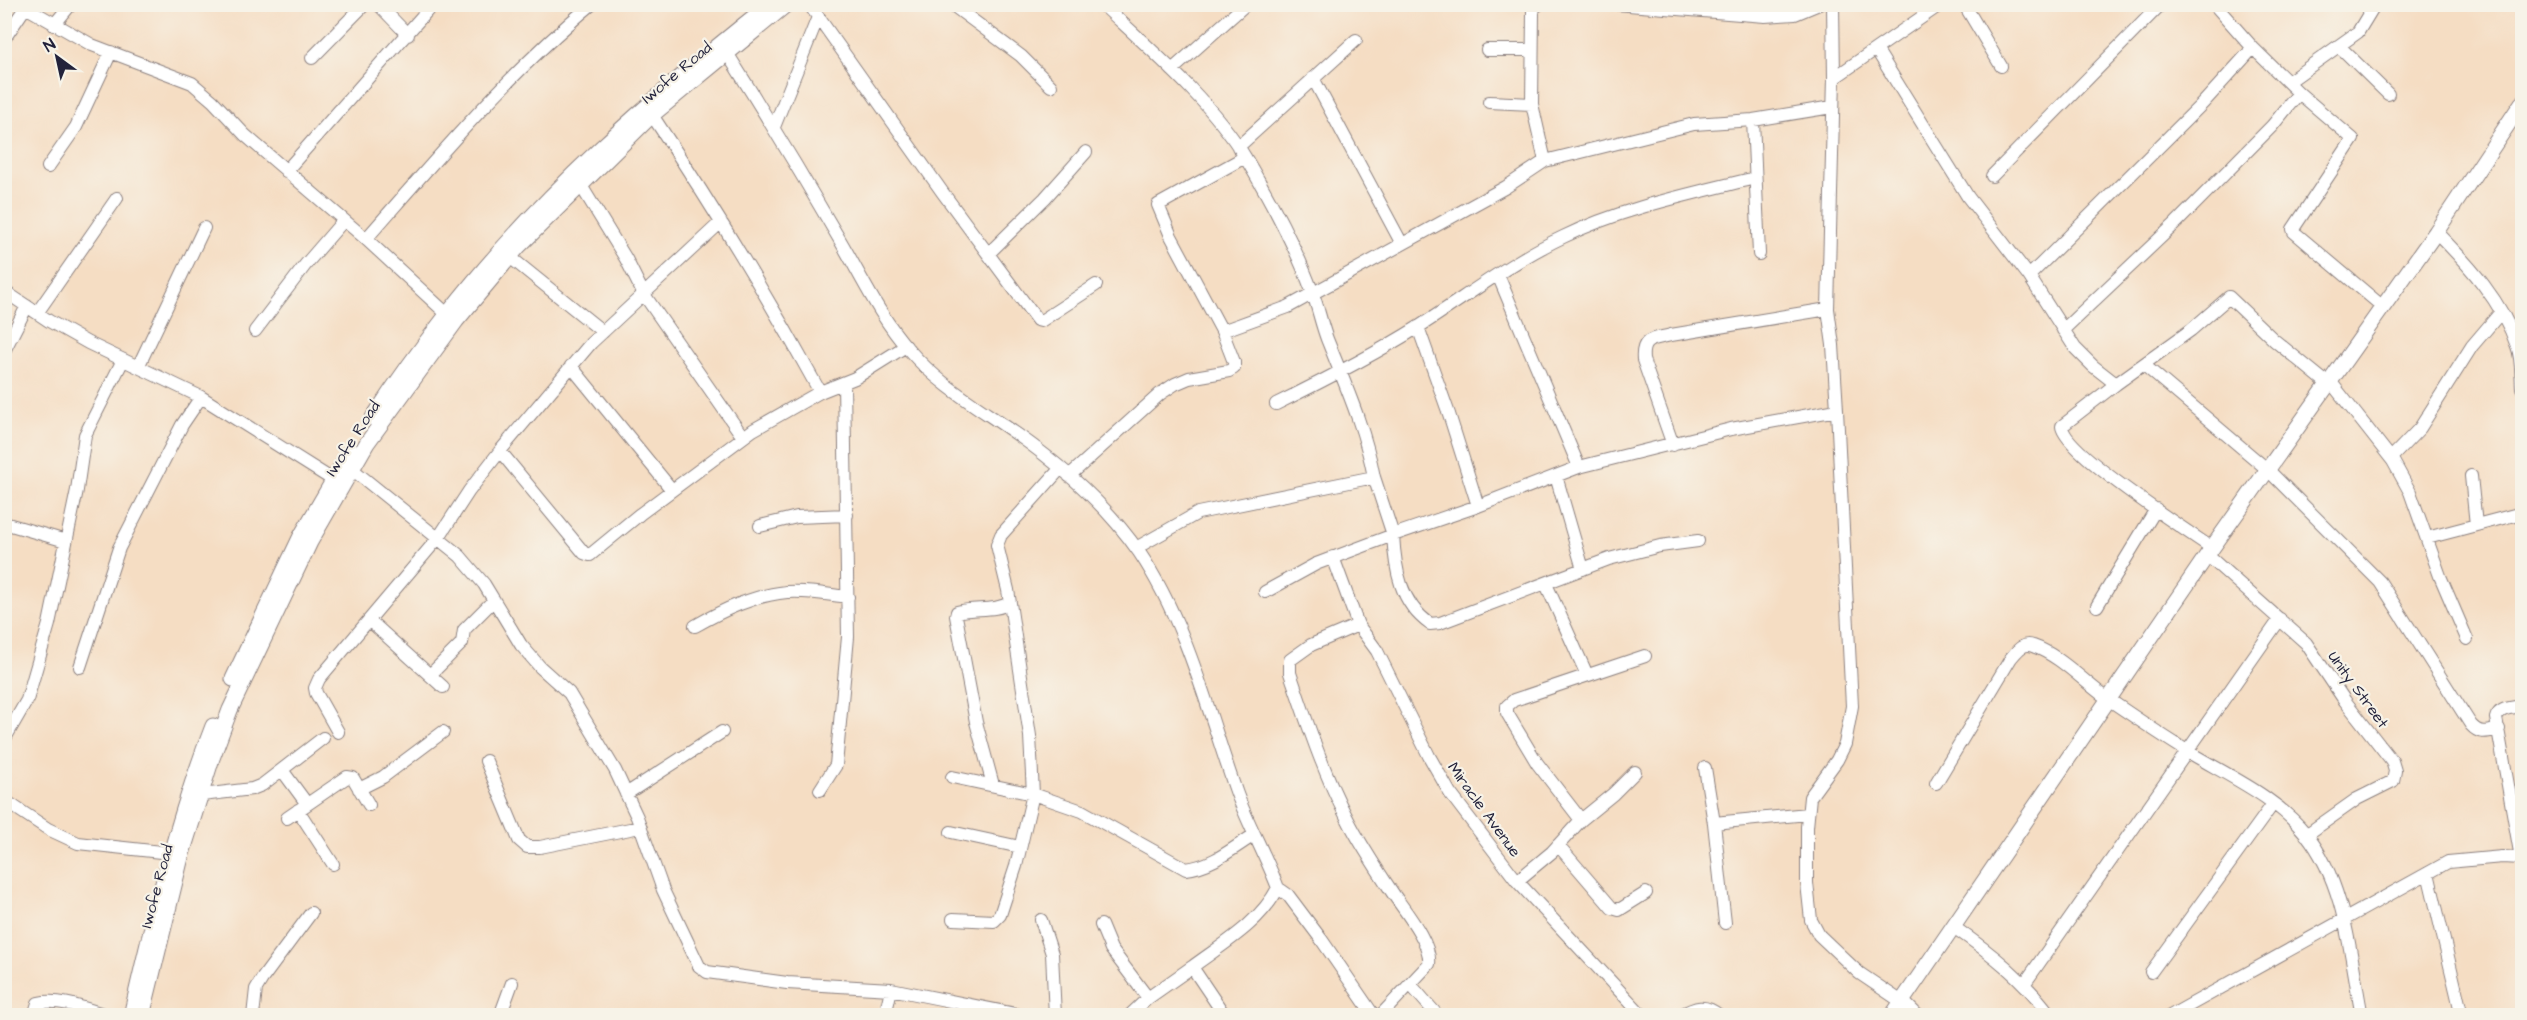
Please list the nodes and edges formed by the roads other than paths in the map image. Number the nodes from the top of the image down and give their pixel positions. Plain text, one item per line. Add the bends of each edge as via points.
1 (71, 4) edge
2 (365, 4) edge
3 (378, 4) edge
4 (434, 4) edge
5 (592, 4) edge
6 (770, 4) edge
7 (787, 4) edge
8 (809, 4) edge
9 (951, 4) edge
10 (1102, 4) edge
11 (1246, 4) edge
12 (1539, 4) edge
13 (1617, 4) edge
14 (1819, 4) edge
15 (1833, 4) edge
16 (1941, 4) edge
17 (1964, 4) edge
18 (2161, 4) edge
19 (2214, 4) edge
20 (2375, 4) edge
21 (22, 6) edge
22 (1631, 6) edge
23 (818, 17) junction
24 (54, 25) junction
25 (408, 35) junction
26 (4, 39) edge
27 (1356, 40) dead end
28 (2339, 46) junction
29 (2253, 48) junction
30 (1876, 49) junction
31 (1487, 50) dead end
32 (1531, 50) junction
33 (111, 52) junction
34 (727, 53) junction
35 (312, 58) dead end
36 (2001, 66) dead end
37 (1172, 70) junction
38 (1313, 78) junction
39 (1834, 78) junction
40 (2288, 82) junction
41 (1051, 86) dead end
42 (2299, 93) junction
43 (2388, 94) dead end
44 (1489, 102) dead end
45 (2523, 103) edge
46 (1532, 104) junction
47 (1832, 107) junction
48 (652, 115) junction
49 (1753, 120) junction
50 (774, 126) junction
51 (1086, 152) dead end
52 (1241, 152) junction
53 (597, 160) junction
54 (1545, 162) junction
55 (48, 167) dead end
56 (285, 171) junction
57 (1992, 176) dead end
58 (1755, 178) junction
59 (580, 184) junction
60 (117, 198) dead end
61 (344, 220) junction
62 (721, 222) junction
63 (204, 228) dead end
64 (2436, 232) junction
65 (366, 239) junction
66 (1402, 244) junction
67 (988, 254) junction
68 (1760, 254) dead end
69 (510, 257) junction
70 (1498, 275) junction
71 (2029, 276) junction
72 (1096, 285) dead end
73 (4, 291) edge
74 (1313, 292) junction
75 (643, 293) junction
76 (2383, 307) junction
77 (1828, 309) junction
78 (32, 310) junction
79 (2501, 312) junction
80 (447, 314) junction
81 (1418, 327) junction
82 (2063, 330) junction
83 (255, 331) dead end
84 (1222, 331) junction
85 (603, 332) junction
86 (906, 346) junction
87 (2520, 347) edge
88 (4, 351) edge
89 (123, 360) junction
90 (2144, 365) junction
91 (571, 366) junction
92 (138, 367) junction
93 (1340, 373) junction
94 (844, 383) junction
95 (2329, 383) junction
96 (2116, 384) junction
97 (2523, 388) edge
98 (820, 392) junction
99 (201, 397) junction
100 (1276, 405) dead end
101 (1836, 410) junction
102 (743, 437) junction
103 (1673, 445) junction
104 (500, 451) junction
105 (2391, 458) junction
106 (1579, 467) junction
107 (352, 469) junction
108 (2268, 470) junction
109 (1065, 472) junction
110 (1556, 476) junction
111 (2471, 476) dead end
112 (1374, 477) junction
113 (333, 480) junction
114 (672, 490) junction
115 (1478, 506) junction
116 (2156, 509) junction
117 (2523, 513) edge
118 (847, 515) junction
119 (4, 523) edge
120 (2476, 525) junction
121 (760, 526) dead end
122 (1393, 536) junction
123 (439, 537) junction
124 (2427, 538) junction
125 (66, 540) junction
126 (1698, 541) dead end
127 (1136, 548) junction
128 (2210, 552) junction
129 (1333, 557) junction
130 (1583, 569) junction
131 (1546, 584) junction
132 (1265, 592) dead end
133 (848, 597) junction
134 (494, 600) junction
135 (1009, 603) junction
136 (2097, 606) dead end
137 (2280, 619) junction
138 (369, 620) junction
139 (1358, 625) junction
140 (695, 626) dead end
141 (2467, 639) dead end
142 (1645, 656) dead end
143 (80, 668) dead end
144 (430, 675) junction
145 (1587, 675) junction
146 (443, 687) dead end
147 (2108, 700) junction
148 (2523, 706) edge
149 (2499, 729) junction
150 (339, 732) dead end
151 (443, 732) dead end
152 (722, 732) dead end
153 (322, 738) dead end
154 (4, 740) edge
155 (2188, 752) junction
156 (486, 761) dead end
157 (1705, 768) dead end
158 (282, 770) junction
159 (1635, 772) dead end
160 (952, 777) dead end
161 (1936, 783) dead end
162 (993, 785) junction
163 (359, 789) junction
164 (820, 790) dead end
165 (626, 794) junction
166 (1033, 794) junction
167 (202, 795) junction
168 (4, 800) edge
169 (2273, 804) junction
170 (369, 805) dead end
171 (297, 811) junction
172 (1808, 814) junction
173 (1581, 820) junction
174 (1714, 823) junction
175 (640, 827) junction
176 (951, 832) dead end
177 (2306, 835) junction
178 (1254, 836) junction
179 (1558, 844) junction
180 (1020, 848) junction
181 (170, 854) junction
182 (2522, 858) edge
183 (333, 864) dead end
184 (2428, 873) junction
185 (1517, 881) junction
186 (1278, 888) junction
187 (1646, 893) dead end
188 (311, 913) dead end
189 (953, 919) dead end
190 (1041, 920) dead end
191 (2344, 921) junction
192 (1725, 923) dead end
193 (1101, 925) dead end
194 (1955, 928) junction
195 (1192, 967) junction
196 (2151, 972) dead end
197 (512, 983) dead end
198 (2025, 983) junction
199 (1410, 984) junction
200 (891, 989) junction
201 (1148, 998) junction
202 (1902, 1002) junction
203 (34, 1016) edge
204 (109, 1016) edge
205 (131, 1016) edge
206 (142, 1016) edge
207 (253, 1016) edge
208 (500, 1016) edge
209 (885, 1016) edge
210 (1025, 1016) edge
211 (1055, 1016) edge
212 (1129, 1016) edge
213 (1225, 1016) edge
214 (1374, 1016) edge
215 (1380, 1016) edge
216 (1438, 1016) edge
217 (1643, 1016) edge
218 (1679, 1016) edge
219 (1720, 1016) edge
220 (1893, 1016) edge
221 (1916, 1016) edge
222 (2050, 1016) edge
223 (2170, 1016) edge
224 (2362, 1016) edge
225 (2462, 1016) edge

1 - 24 street
2 - 35 street
3 - 25 street
4 - 25 street
5 - 65 street via 527,62
6 - 53 street, Iwofe Road via 647,106
7 - 34 street, Iwofe Road
8 - 23 street
9 - 41 street via 1021,56
10 - 37 street
11 - 37 street
12 - 32 street via 1533,11
13 - 22 street
14 - 22 street via 1795,14 1765,16
15 - 39 street
16 - 30 street
17 - 36 street
18 - 57 street
19 - 29 street
20 - 28 street via 2358,32
21 - 24 street
21 - 26 street
23 - 50 street
23 - 67 street
24 - 33 street
25 - 56 street
27 - 38 street
28 - 40 street
28 - 43 street
29 - 40 street
29 - 71 street
30 - 39 street
30 - 71 street via 1962,187
31 - 32 street
32 - 46 street
33 - 55 street via 76,127
33 - 56 street via 192,83
34 - 48 street, Iwofe Road
34 - 50 street
37 - 52 street
38 - 52 street
38 - 66 street
39 - 47 street
40 - 42 street
42 - 76 street via 2353,139 2294,232
42 - 82 street via 2272,126 2176,223
44 - 46 street
45 - 64 street
46 - 54 street
47 - 49 street
47 - 77 street
48 - 53 street, Iwofe Road
48 - 62 street
49 - 54 street via 1695,124
49 - 58 street
50 - 86 street
51 - 67 street
52 - 74 street
52 - 84 street via 1158,205
53 - 59 street, Iwofe Road
53 - 80 street, Iwofe Road via 526,224
54 - 66 street via 1506,188
56 - 61 street
58 - 68 street
58 - 70 street via 1593,223 1528,254
59 - 69 street, Iwofe Road
59 - 75 street
60 - 78 street
61 - 65 street
61 - 83 street
62 - 75 street
62 - 98 street
63 - 92 street
64 - 76 street
64 - 79 street via 2466,262
65 - 80 street
66 - 74 street
67 - 72 street via 1037,320
69 - 85 street
69 - 107 street, Iwofe Road via 406,387
70 - 81 street
70 - 106 street
71 - 82 street
73 - 78 street
74 - 84 street via 1288,307
74 - 93 street
75 - 85 street
75 - 102 street
76 - 95 street
77 - 101 street
77 - 103 street via 1647,342 1642,349 1643,360
78 - 88 street
78 - 89 street
79 - 87 street
79 - 105 street via 2472,346 2420,428
80 - 113 street, Iwofe Road
81 - 93 street
81 - 115 street
82 - 96 street via 2075,348
84 - 109 street via 1234,368 1175,384
85 - 91 street
86 - 94 street
86 - 109 street via 948,388
87 - 97 street
89 - 92 street
89 - 125 street via 85,435
90 - 95 street via 2229,297 2274,340
90 - 96 street
90 - 108 street
91 - 104 street
91 - 114 street
92 - 99 street
93 - 100 street
93 - 112 street via 1369,451
94 - 98 street
94 - 118 street
95 - 105 street
95 - 108 street
96 - 116 street, Unity Street via 2061,426 2062,432 2091,462
98 - 102 street
99 - 113 street
99 - 143 street via 119,548
101 - 103 street via 1765,422
101 - 172 street via 1852,705 1845,744 1810,797
102 - 114 street
103 - 106 street
104 - 114 street via 557,522 590,555
104 - 123 street
105 - 124 street via 2410,492
106 - 110 street
107 - 123 street
107 - 167 street, Iwofe Road via 310,542 246,673 212,758
108 - 128 street
108 - 149 street via 2380,582 2477,732
109 - 127 street via 1102,506
109 - 135 street via 1001,535 997,545
110 - 115 street
110 - 130 street
111 - 120 street
112 - 122 street
112 - 127 street via 1198,513
113 - 181 street, Iwofe Road via 245,651 202,754
115 - 122 street
116 - 128 street, Unity Street
116 - 136 street
117 - 120 street
118 - 121 street via 797,517
118 - 133 street
119 - 125 street
120 - 124 street
122 - 129 street
122 - 131 street via 1394,558 1405,596 1430,624
123 - 134 street via 460,556
123 - 138 street
124 - 141 street
125 - 154 street via 49,624 27,700
126 - 130 street via 1635,552
127 - 178 street via 1189,650
128 - 137 street, Unity Street
128 - 147 street
129 - 132 street
129 - 139 street, Miracle Avenue
130 - 131 street
131 - 145 street
133 - 140 street via 788,592 725,609
133 - 164 street via 838,755
134 - 144 street via 464,630 462,643
134 - 165 street via 520,645 569,693
135 - 162 street via 1002,607 965,609 956,616 976,722
135 - 166 street via 1030,736
137 - 155 street
137 - 177 street, Unity Street via 2306,643 2392,761 2395,771 2392,781 2357,799
138 - 144 street
138 - 150 street via 315,688
139 - 185 street, Miracle Avenue via 1377,651 1450,793
139 - 199 street via 1311,645 1290,660 1290,673 1346,817 1430,956 1429,964
142 - 145 street
144 - 146 street
145 - 173 street via 1514,700 1506,709 1537,763
147 - 155 street
147 - 161 street via 2048,654 2031,645 2022,646
147 - 194 street
148 - 149 street via 2497,713
149 - 182 street
151 - 163 street via 383,777
152 - 165 street
153 - 158 street
155 - 169 street via 2248,785
155 - 198 street
156 - 175 street via 519,840 527,847
157 - 174 street
158 - 167 street via 262,786
158 - 171 street
159 - 173 street
160 - 162 street
162 - 166 street
163 - 170 street
163 - 171 street via 353,778 348,777
165 - 175 street
166 - 178 street via 1082,810 1186,868 1216,860
166 - 180 street
167 - 206 street, Iwofe Road via 181,857
168 - 181 street via 78,843
169 - 177 street
169 - 196 street
171 - 183 street
172 - 174 street
172 - 202 street via 1811,920 1819,935 1859,973
173 - 179 street
174 - 192 street
175 - 200 street via 682,931 699,966 707,972 788,983
176 - 180 street
177 - 191 street via 2331,877
178 - 186 street
179 - 185 street
179 - 187 street via 1612,908 1619,910
180 - 189 street via 998,919
181 - 205 street, Iwofe Road
182 - 184 street via 2448,862
184 - 191 street
184 - 225 street
185 - 217 street, Miracle Avenue
186 - 195 street via 1269,906
186 - 214 street via 1322,939
188 - 207 street via 256,989
190 - 211 street via 1052,954
191 - 223 street
191 - 224 street
193 - 201 street via 1112,949
194 - 198 street
194 - 202 street
195 - 201 street
195 - 213 street
197 - 208 street
198 - 222 street
199 - 215 street
199 - 216 street
200 - 209 street
200 - 210 street
201 - 212 street
202 - 220 street
202 - 221 street
203 - 204 street via 38,1003 47,1001
218 - 219 street via 1701,1006

